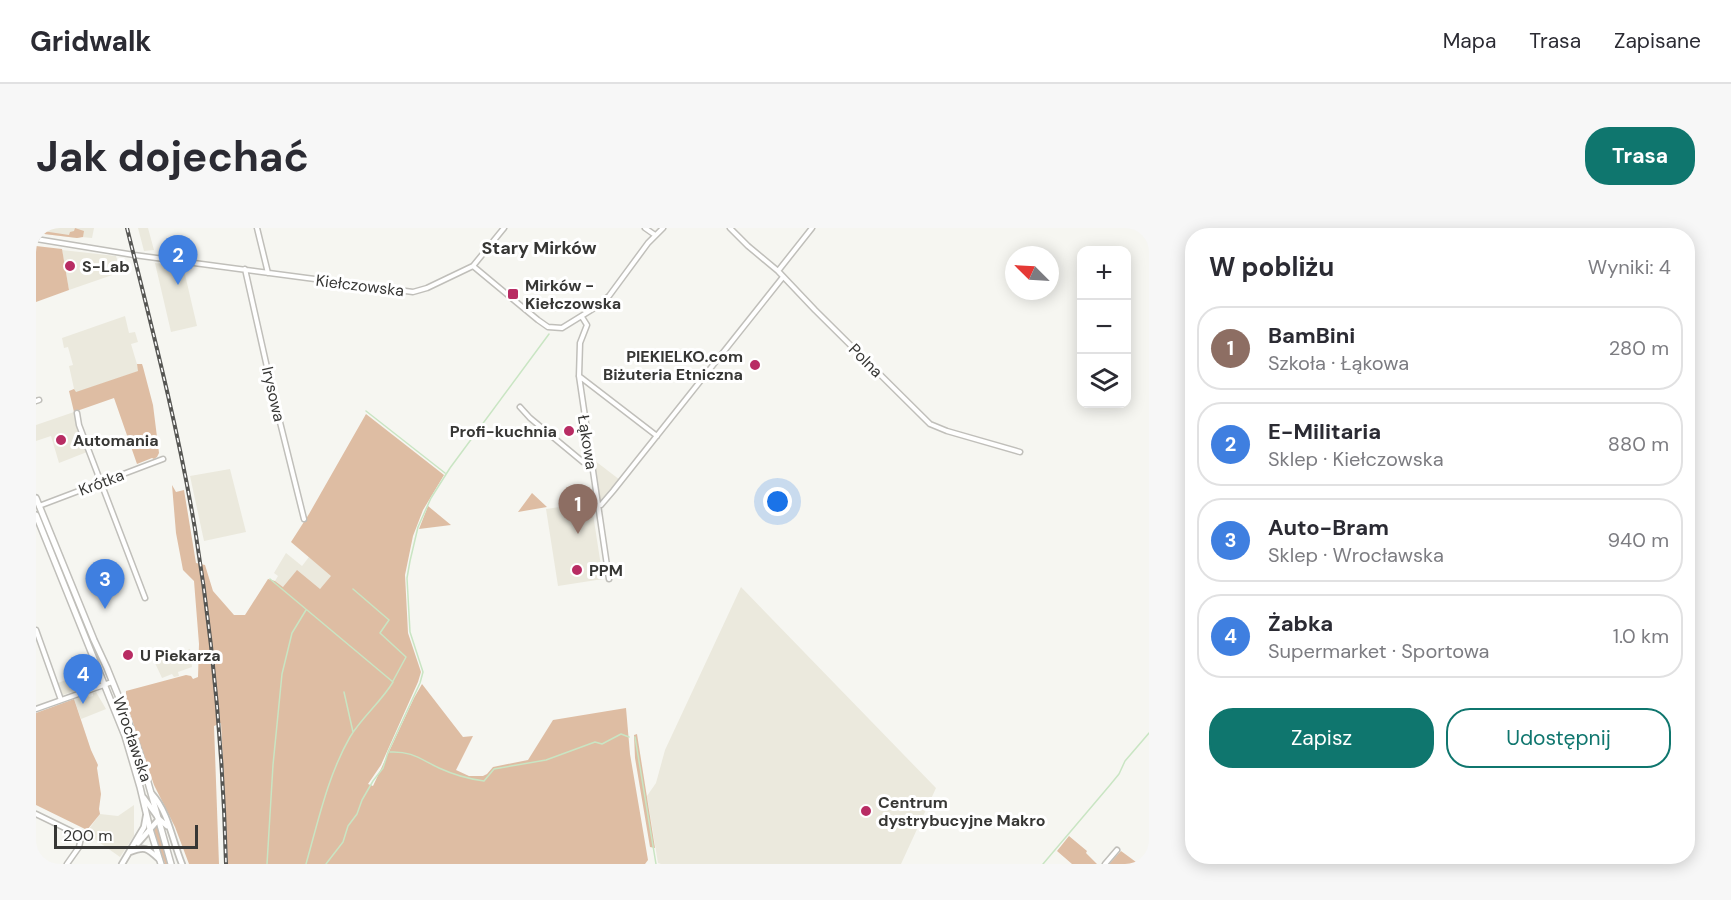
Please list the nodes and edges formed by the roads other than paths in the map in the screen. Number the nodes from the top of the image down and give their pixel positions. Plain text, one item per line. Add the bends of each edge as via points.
1 (257, 228) edge
2 (504, 228) edge
3 (645, 228) edge
4 (663, 228) edge
5 (812, 228) edge
6 (734, 229) edge
7 (655, 235) junction
8 (36, 239) edge
9 (473, 266) junction
10 (245, 269) junction
11 (778, 271) junction
12 (268, 273) junction
13 (783, 277) junction
14 (582, 317) junction
15 (579, 376) junction
16 (520, 407) dead end
17 (77, 413) dead end
18 (657, 436) junction
19 (1020, 452) dead end
20 (163, 459) dead end
21 (591, 463) junction
22 (101, 482) junction
23 (36, 498) edge
24 (39, 506) junction
25 (597, 506) junction
26 (36, 515) edge
27 (304, 519) dead end
28 (609, 579) dead end
29 (145, 598) dead end
30 (36, 630) edge
31 (113, 681) junction
32 (105, 685) junction
33 (61, 700) junction
34 (36, 709) edge
35 (141, 792) junction
36 (152, 794) junction
37 (36, 814) edge
38 (147, 816) junction
39 (157, 816) junction
40 (150, 829) junction
41 (170, 830) junction
42 (1117, 850) dead end
43 (130, 852) junction
44 (161, 862) edge
45 (67, 864) edge
46 (122, 864) edge
47 (171, 864) edge
48 (182, 864) edge
49 (1105, 864) edge

1 - 12 street
2 - 9 street
3 - 7 street
4 - 7 street
5 - 11 street
6 - 11 street, Polna
7 - 14 street via 609,296
8 - 10 street, Kiełczowska
9 - 12 street, Kiełczowska via 413,292
9 - 14 street via 548,327 562,328
10 - 12 street, Kiełczowska
10 - 27 street, Irysowa
11 - 13 street, Polna
13 - 18 street
13 - 19 street, Polna via 930,424
14 - 15 street, Łąkowa via 587,325 580,343
15 - 18 street, Łąkowa
15 - 21 street, Łąkowa
16 - 21 street via 584,462
17 - 22 street
18 - 25 street
20 - 22 street, Krótka
21 - 25 street, Łąkowa
22 - 24 street, Krótka
22 - 29 street
23 - 24 main road, Wrocławska
24 - 31 main road, Wrocławska
25 - 28 street, Łąkowa
26 - 32 main road, Wrocławska
30 - 33 street
31 - 32 street
31 - 36 main road, Wrocławska
32 - 33 street
32 - 35 main road, Wrocławska
33 - 34 street
35 - 38 main road, Wrocławska
35 - 39 street, Wrocławska
36 - 39 main road, Wrocławska
36 - 41 street
37 - 45 street via 81,838
38 - 40 main road, Wrocławska
38 - 43 street
39 - 40 street
39 - 41 street
39 - 47 main road
40 - 43 street
40 - 44 main road, Wrocławska
41 - 48 street
42 - 49 street
43 - 44 street via 146,848
43 - 46 street

